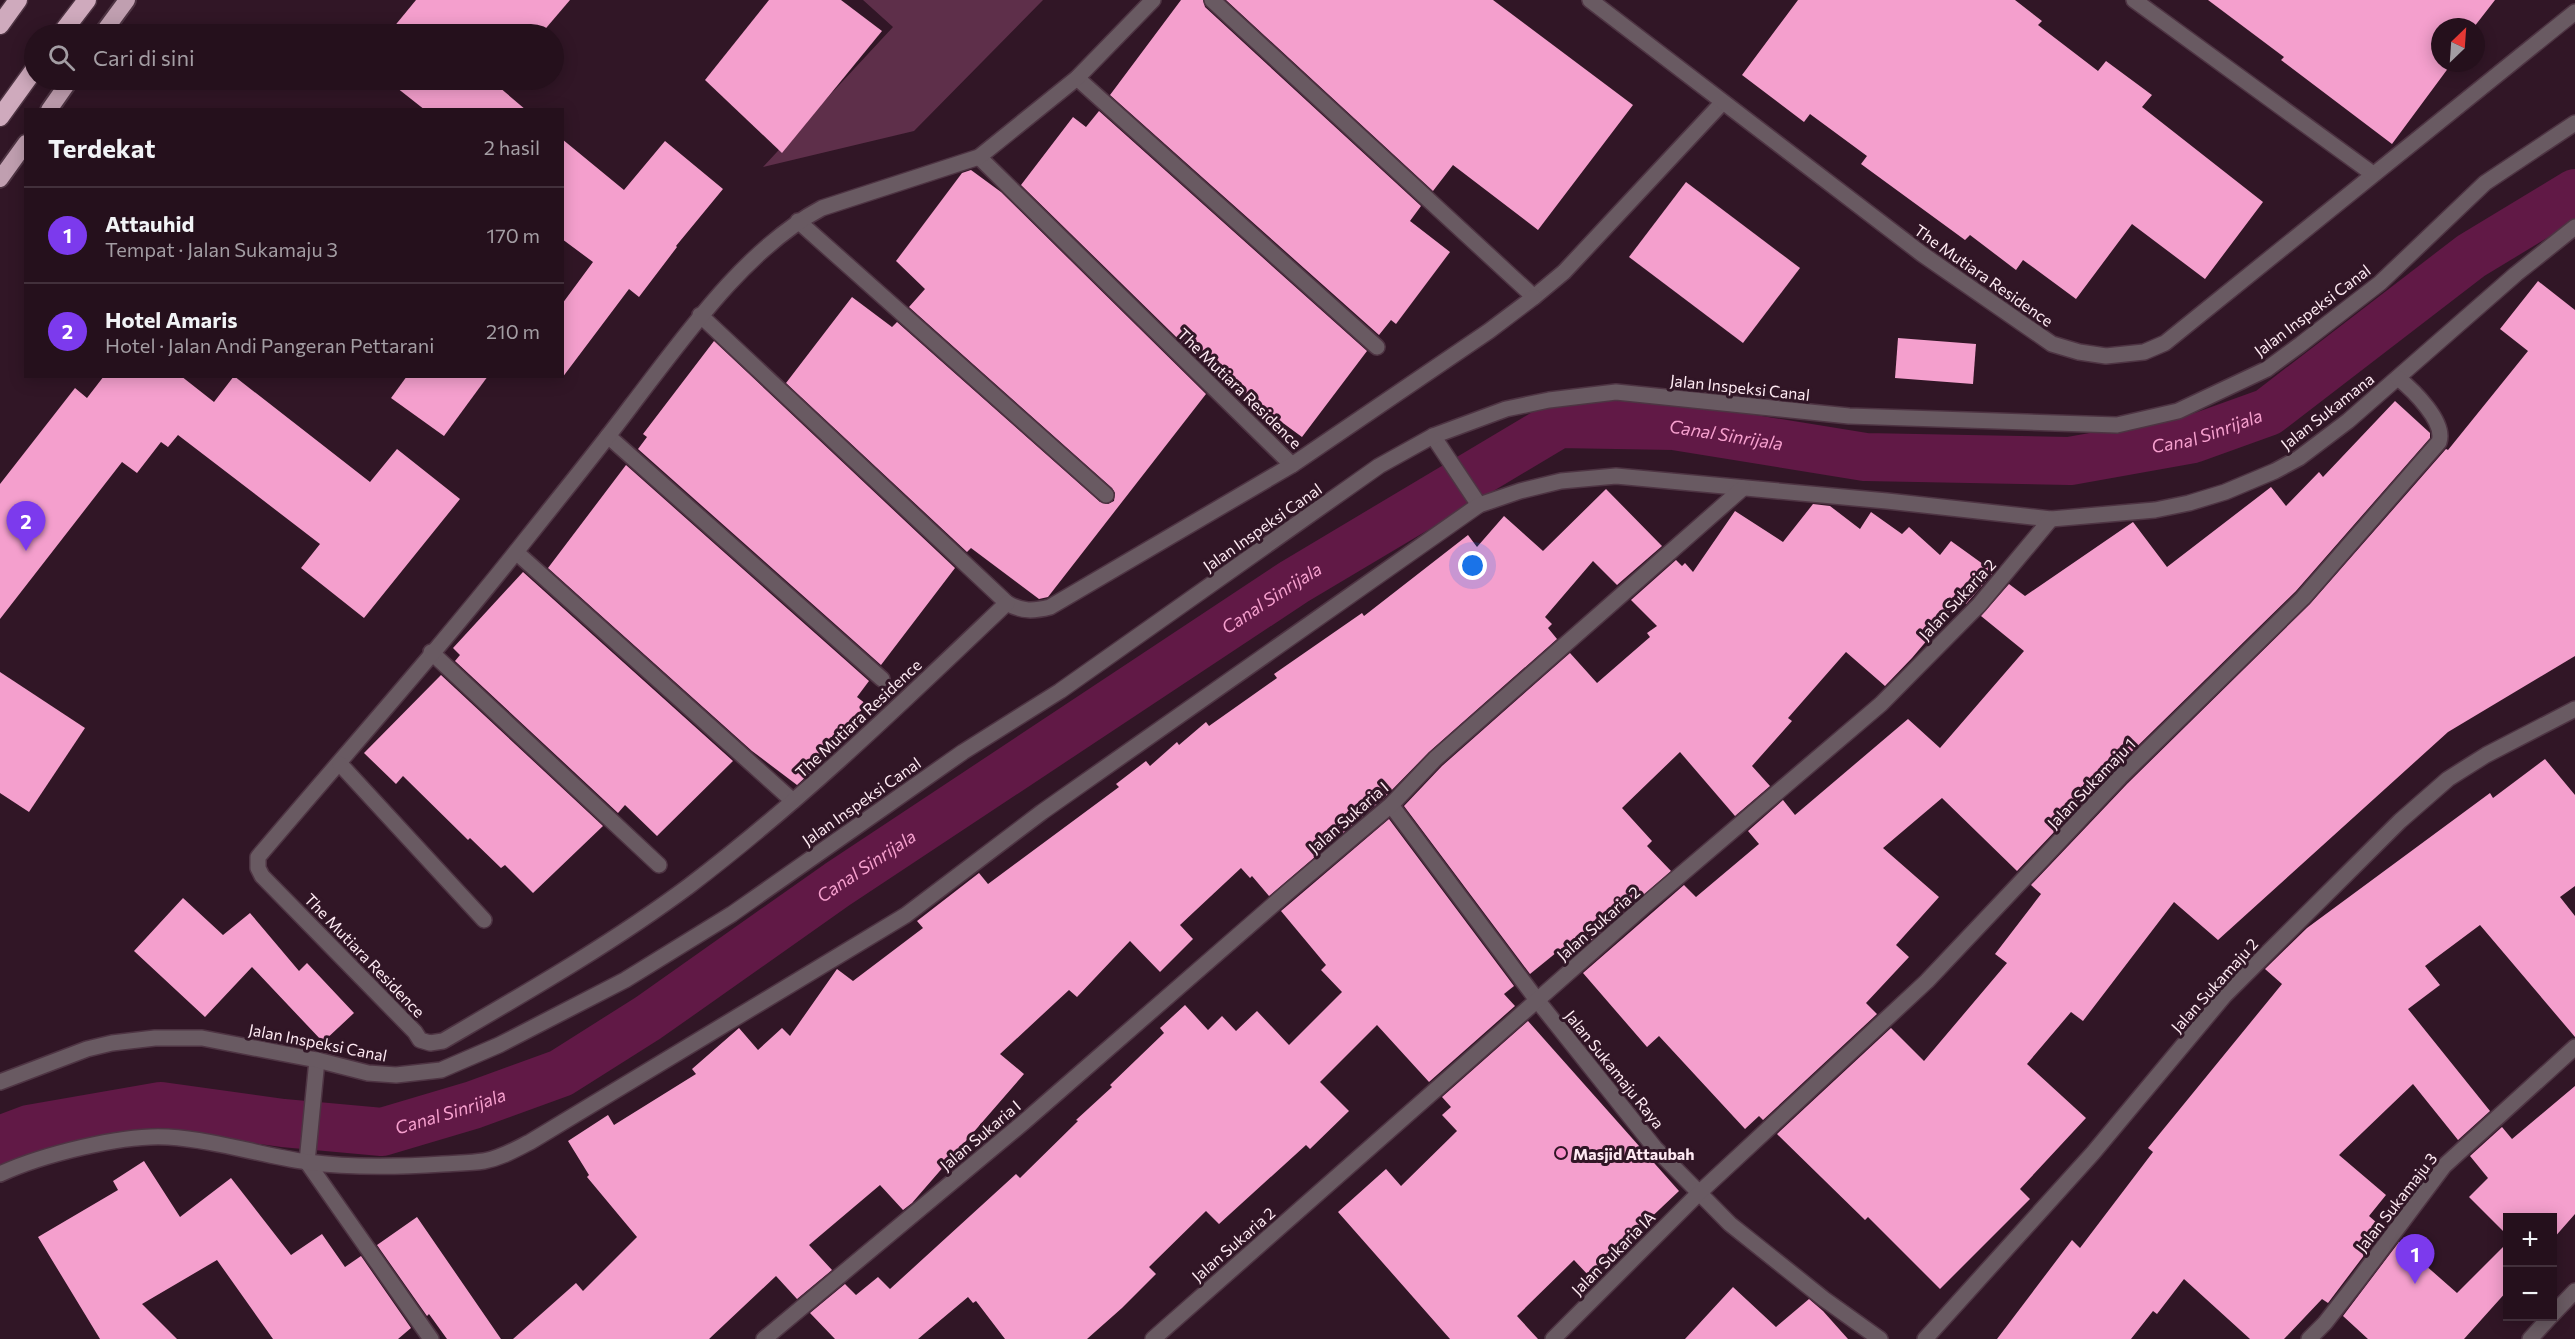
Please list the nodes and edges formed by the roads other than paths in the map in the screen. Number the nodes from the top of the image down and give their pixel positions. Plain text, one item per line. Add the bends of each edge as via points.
1 (18, 0) edge
2 (87, 0) edge
3 (127, 0) edge
4 (1153, 0) edge
5 (1212, 0) edge
6 (1590, 0) edge
7 (2134, 0) edge
8 (2575, 12) edge
9 (69, 24) edge
10 (109, 24) edge
11 (0, 25) edge
12 (1077, 78) junction
13 (24, 84) edge
14 (63, 90) edge
15 (1722, 103) junction
16 (50, 108) edge
17 (0, 117) edge
18 (2575, 123) edge
19 (24, 146) edge
20 (979, 157) junction
21 (2373, 174) junction
22 (0, 179) edge
23 (798, 221) junction
24 (2575, 227) edge
25 (1534, 297) junction
26 (700, 315) junction
27 (1377, 347) dead end
28 (2398, 378) junction
29 (608, 436) junction
30 (1436, 440) junction
31 (1292, 465) junction
32 (1743, 488) junction
33 (1106, 495) dead end
34 (1475, 500) junction
35 (2051, 519) junction
36 (516, 552) junction
37 (1007, 603) junction
38 (432, 652) junction
39 (882, 679) dead end
40 (2575, 709) edge
41 (340, 764) junction
42 (793, 801) junction
43 (1391, 805) junction
44 (659, 865) dead end
45 (484, 920) dead end
46 (1537, 1000) junction
47 (2575, 1047) edge
48 (317, 1060) junction
49 (0, 1082) edge
50 (308, 1154) junction
51 (0, 1174) edge
52 (1699, 1193) junction
53 (2575, 1291) edge
54 (2557, 1311) edge
55 (2547, 1321) edge
56 (425, 1337) edge
57 (765, 1339) edge
58 (1153, 1339) edge
59 (1553, 1339) edge
60 (1880, 1339) edge
61 (1925, 1339) edge
62 (2309, 1339) edge
63 (2530, 1339) edge

1 - 11 highway
2 - 9 highway
3 - 10 highway
4 - 12 street, The Mutiara Residence
5 - 25 street
6 - 15 street, The Mutiara Residence
7 - 21 street
8 - 21 street, The Mutiara Residence
12 - 20 street, The Mutiara Residence
12 - 27 street
13 - 17 highway
14 - 16 highway
15 - 21 street, The Mutiara Residence via 2011,318 2052,344 2106,356 2144,352 2165,344
15 - 25 street, The Mutiara Residence via 1564,272
18 - 30 street, Jalan Inspeksi Canal via 2485,183 2380,284 2267,369 2178,411 2117,425 1849,416 1616,392 1506,409
19 - 22 highway
20 - 23 street, The Mutiara Residence via 822,208
20 - 31 street, The Mutiara Residence
23 - 26 street, The Mutiara Residence via 778,236
23 - 33 street
24 - 28 street, Jalan Sukamana
25 - 31 street, The Mutiara Residence
26 - 29 street, The Mutiara Residence
26 - 37 street
28 - 35 street, Jalan Sukamana via 2299,458 2225,492 2155,510
28 - 52 street, Jalan Sukamaju 1 via 2439,426 2441,435 2433,449 2302,598 2120,777 1927,981
29 - 36 street, The Mutiara Residence
29 - 39 street
30 - 34 street
30 - 48 street, Jalan Inspeksi Canal via 1380,466 1060,691 963,752 732,914 625,980 499,1045 441,1070 396,1075 368,1073
31 - 37 street via 1050,607 1020,610
32 - 34 street via 1616,476 1561,481
32 - 35 street, Jalan Sukamana
32 - 43 street, Jalan Sukaria I via 1435,759
34 - 50 street via 906,915 530,1142 484,1161 400,1166
35 - 46 street, Jalan Sukaria 2 via 1979,604 1881,704
36 - 38 street, The Mutiara Residence
36 - 42 street, The Mutiara Residence
37 - 42 street, The Mutiara Residence via 841,761
38 - 41 street, The Mutiara Residence
38 - 44 street
40 - 61 street, Jalan Sukamaju 2 via 2486,754 2448,779 2400,821 2225,995 2093,1153
41 - 42 street, The Mutiara Residence via 258,857 258,868 420,1040 430,1043 443,1041 595,951 689,886
41 - 45 street
43 - 46 street, Jalan Sukamaju Raya
43 - 57 street, Jalan Sukaria I
46 - 52 street, Jalan Sukamaju Raya via 1655,1148
46 - 58 street, Jalan Sukaria 2
47 - 62 street, Jalan Sukamaju 3 via 2444,1166
48 - 49 street, Jalan Inspeksi Canal via 202,1038 154,1038 87,1049
48 - 50 street
50 - 51 street via 203,1140 140,1138 47,1156
50 - 56 street
52 - 59 street, Jalan Sukaria IA
52 - 60 street, Jalan Sukamaju Raya via 1730,1224
53 - 54 street
55 - 63 street

